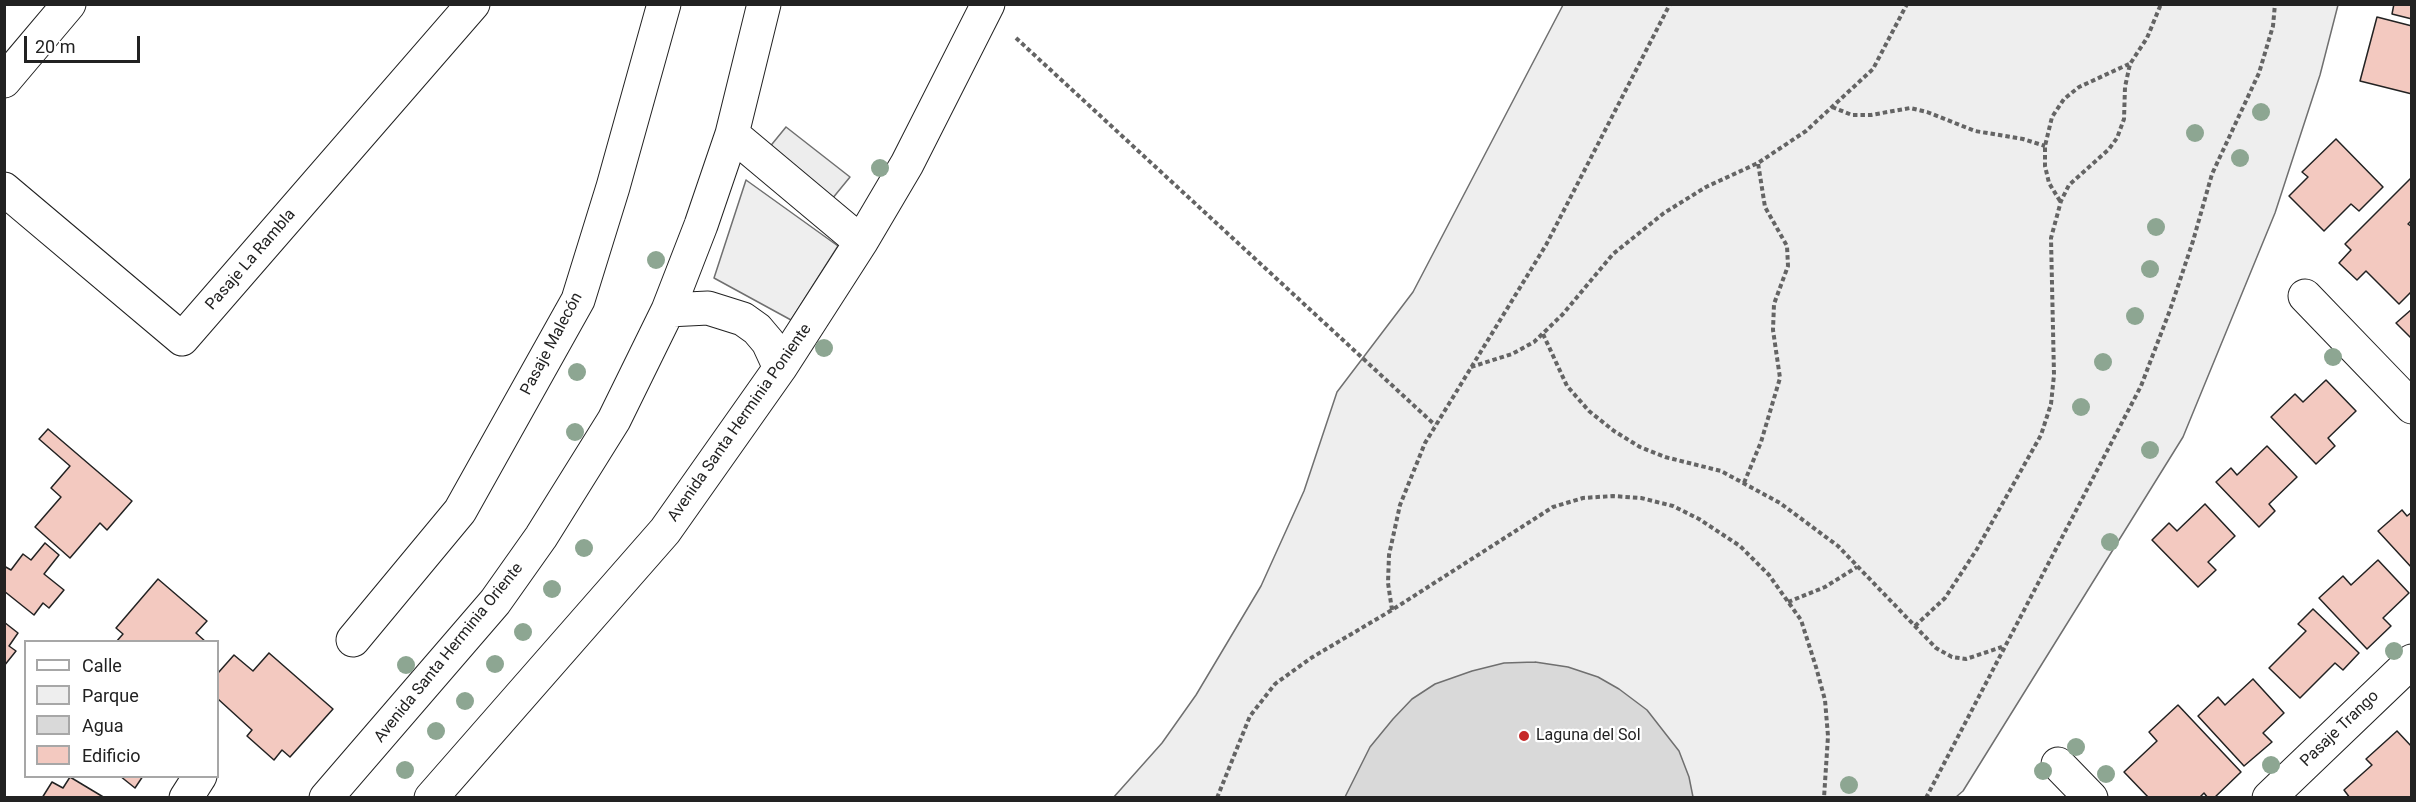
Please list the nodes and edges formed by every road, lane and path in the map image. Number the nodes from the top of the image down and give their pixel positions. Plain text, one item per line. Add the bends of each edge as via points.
1 (69, 4) edge
2 (473, 4) edge
3 (664, 4) edge
4 (764, 4) edge
5 (988, 4) edge
6 (1670, 4) edge
7 (1907, 4) edge
8 (2161, 4) edge
9 (2275, 4) edge
10 (1016, 38) dead end
11 (2130, 64) junction
12 (4, 81) edge
13 (1832, 107) junction
14 (732, 134) junction
15 (2044, 146) junction
16 (1758, 163) junction
17 (4, 189) edge
18 (2061, 201) junction
19 (861, 242) junction
20 (2305, 296) dead end
21 (668, 310) junction
22 (1544, 334) junction
23 (1471, 367) junction
24 (780, 368) junction
25 (2412, 407) edge
26 (1435, 425) junction
27 (1744, 483) junction
28 (1857, 567) junction
29 (1788, 602) junction
30 (1392, 610) junction
31 (1915, 626) junction
32 (353, 640) dead end
33 (2003, 647) junction
34 (2412, 661) edge
35 (2058, 764) dead end
36 (199, 778) edge
37 (186, 798) edge
38 (326, 798) edge
39 (431, 798) edge
40 (1217, 798) edge
41 (1824, 798) edge
42 (1926, 798) edge
43 (2091, 798) edge
44 (2269, 798) edge

1 - 12 street
2 - 17 street, Pasaje La Rambla via 182,339
3 - 32 street, Pasaje Malecón via 578,300 460,511
4 - 14 street, Avenida Santa Herminia Oriente
5 - 19 street, Avenida Santa Herminia Poniente via 907,164
6 - 23 path via 1546,245
7 - 13 path via 1873,69
8 - 11 path via 2147,38
9 - 33 path via 2259,73 2212,174 2173,300 2141,386
10 - 26 path
11 - 15 path via 2079,87 2064,99 2052,117
11 - 18 path via 2124,119 2117,138 2069,185
13 - 15 path via 1852,115 1910,108 1975,131
13 - 16 path via 1806,131
14 - 19 street
14 - 21 street, Avenida Santa Herminia Oriente
15 - 18 path via 2049,183
16 - 22 path via 1706,187 1664,213 1613,254
16 - 27 path via 1765,207 1787,246 1788,266 1774,304 1773,330 1780,378
18 - 31 path via 2052,238 2054,375 2051,404 2041,435 1945,598
19 - 24 street, Avenida Santa Herminia Poniente
20 - 25 street
21 - 24 street via 708,308 743,319 768,342
21 - 38 street, Avenida Santa Herminia Oriente via 615,420 541,537 495,602
22 - 23 path via 1512,354
22 - 27 path via 1567,387 1614,432 1665,457 1721,471
23 - 26 path
24 - 39 street, Avenida Santa Herminia Poniente via 665,531
26 - 30 path via 1400,505 1389,555
27 - 28 path via 1780,503 1838,546
28 - 29 path
28 - 31 path
29 - 30 path via 1769,575 1740,546 1699,519 1673,506 1613,496 1583,498 1553,507
29 - 41 path via 1801,620 1825,700 1828,736
30 - 40 path via 1275,684 1250,716
31 - 33 path via 1936,648 1952,657 1966,659
33 - 42 path
34 - 44 street, Pasaje Trango
35 - 43 street
36 - 37 street

